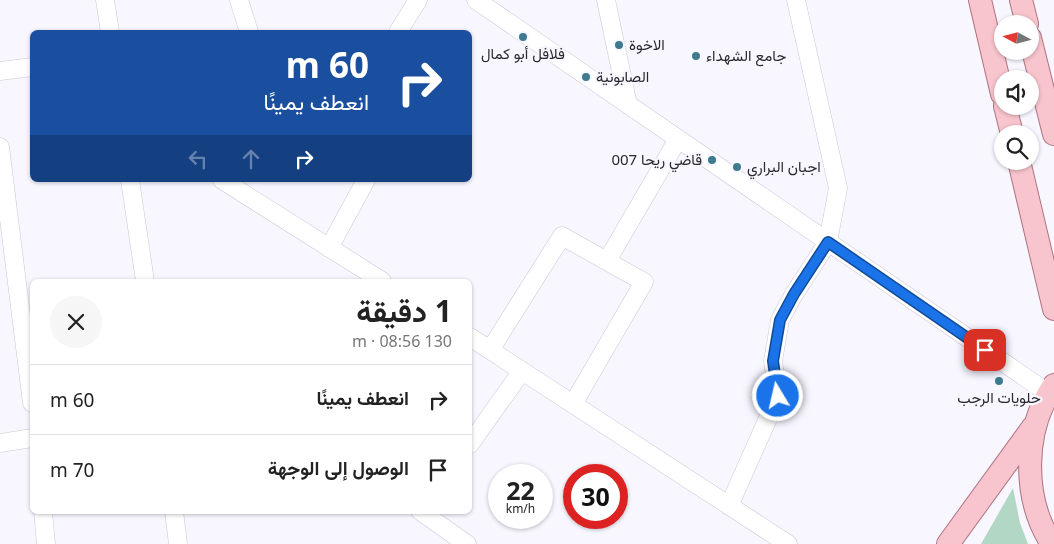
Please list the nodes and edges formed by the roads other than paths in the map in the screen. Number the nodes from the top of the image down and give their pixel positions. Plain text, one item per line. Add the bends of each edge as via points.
1 (106, 0) edge
2 (239, 0) edge
3 (418, 0) edge
4 (476, 0) edge
5 (606, 0) edge
6 (796, 0) edge
7 (980, 0) edge
8 (1021, 0) edge
9 (1024, 15) edge
10 (110, 30) edge
11 (248, 30) edge
12 (399, 30) edge
13 (1036, 60) edge
14 (30, 67) edge
15 (0, 70) edge
16 (996, 70) edge
17 (628, 105) junction
18 (1054, 134) edge
19 (678, 139) junction
20 (0, 147) edge
21 (1021, 170) edge
22 (130, 182) edge
23 (225, 182) edge
24 (365, 182) edge
25 (828, 242) junction
26 (329, 248) junction
27 (607, 262) junction
28 (145, 279) edge
29 (379, 279) edge
30 (1054, 309) edge
31 (472, 338) edge
32 (490, 350) junction
33 (522, 371) junction
34 (30, 387) edge
35 (1051, 389) edge
36 (573, 404) junction
37 (1036, 422) junction
38 (30, 438) edge
39 (472, 441) edge
40 (0, 443) edge
41 (729, 506) junction
42 (44, 514) edge
43 (174, 514) edge
44 (424, 514) edge
45 (46, 544) edge
46 (178, 544) edge
47 (467, 544) edge
48 (788, 544) edge
49 (948, 544) edge
50 (1052, 544) edge

1 - 10 street
2 - 11 street
3 - 12 street
4 - 17 street
5 - 17 street
6 - 25 street via 838,188
7 - 16 main road
8 - 9 main road
13 - 18 main road
14 - 15 street
17 - 19 street
19 - 25 street
19 - 27 street
20 - 34 street
21 - 30 main road
22 - 28 street
23 - 26 street
24 - 26 street
25 - 35 street
25 - 41 street via 780,320 773,361 778,396
26 - 29 street
27 - 32 street via 562,236
27 - 36 street via 644,282
31 - 32 street
32 - 33 street
33 - 36 street
33 - 39 street
35 - 37 main road
36 - 41 street
37 - 49 main road
37 - 50 main road via 1030,459 1033,497
38 - 40 street
41 - 48 street
42 - 45 street
43 - 46 street
44 - 47 street

